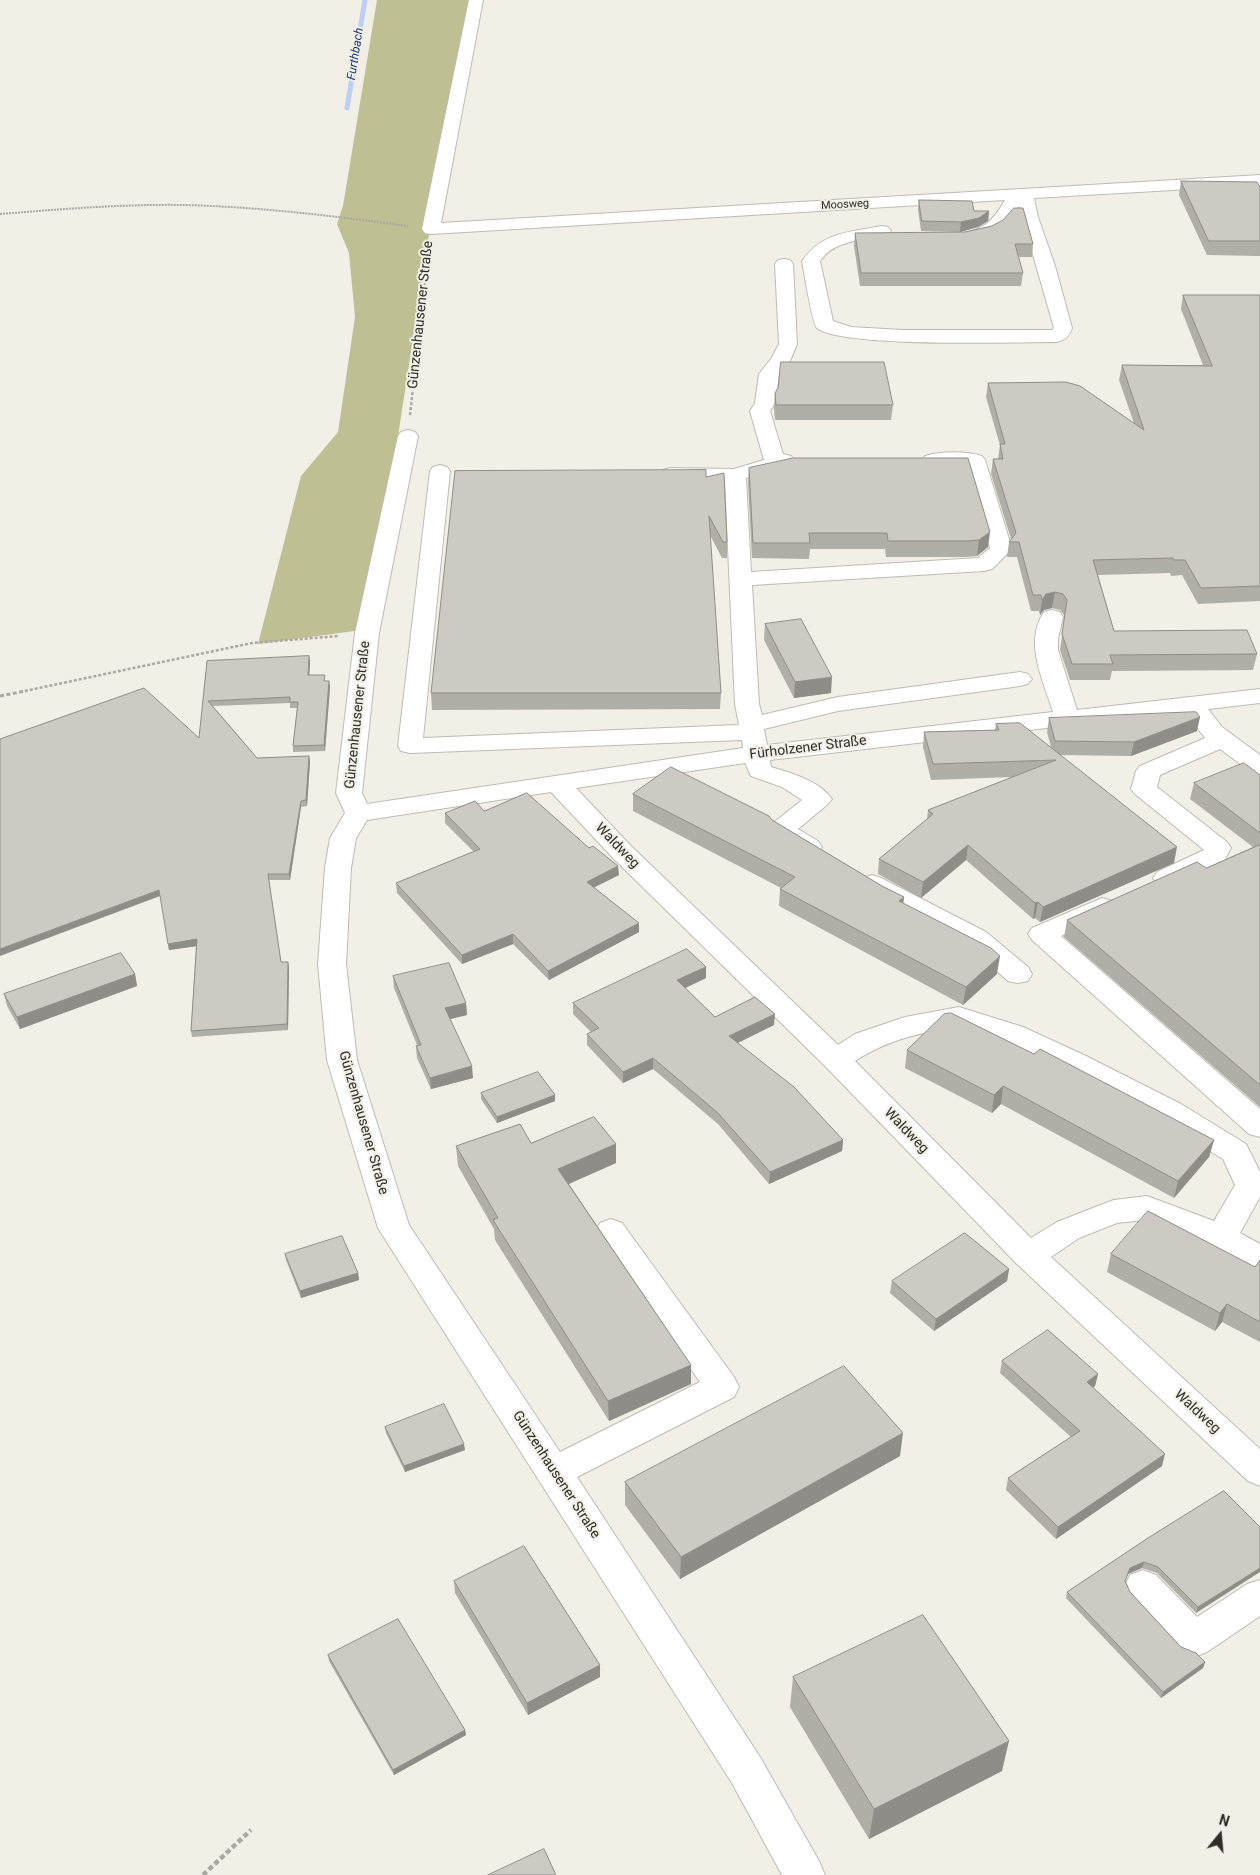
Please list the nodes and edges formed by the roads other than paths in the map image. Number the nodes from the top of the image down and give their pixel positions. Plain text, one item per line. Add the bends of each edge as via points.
1 (476, 0) edge
2 (1258, 183) edge
3 (1021, 193) junction
4 (874, 203) junction
5 (431, 229) joint
6 (950, 238) edge
7 (784, 264) dead end
8 (408, 436) road end
9 (807, 459) edge
10 (916, 460) edge
11 (775, 463) junction
12 (401, 470) junction
13 (653, 474) edge
14 (728, 475) junction
15 (741, 579) junction
16 (1052, 617) dead end
17 (1020, 679) dead end
18 (1260, 696) edge
19 (1191, 703) junction
20 (1067, 718) junction
21 (748, 736) junction
22 (1222, 739) junction
23 (1260, 767) edge
24 (558, 784) junction
25 (358, 812) junction
26 (828, 859) edge
27 (852, 873) edge
28 (1018, 974) dead end
29 (836, 1060) junction
30 (1260, 1126) edge
31 (611, 1231) dead end
32 (1221, 1237) junction
33 (1028, 1255) junction
34 (1260, 1259) edge
35 (1260, 1470) edge
36 (554, 1472) junction
37 (1143, 1586) dead end
38 (1260, 1596) edge
39 (804, 1875) edge

1 - 5 street, Günzenhausener Straße
2 - 3 street, Moosweg
3 - 4 street, Moosweg
3 - 4 street via 1063,328 1057,336 904,336 841,332 824,324 811,261 815,253 841,240 890,233
3 - 6 street via 990,231 972,238
4 - 5 street, Moosweg
7 - 11 street via 788,344 769,374 765,403 760,411
8 - 12 street, Günzenhausener Straße
9 - 11 street
10 - 15 street via 975,460 1000,549 984,564
11 - 14 street
12 - 21 street via 450,471 410,746
12 - 25 street, Günzenhausener Straße via 367,634 349,793
13 - 14 street
14 - 15 street
14 - 21 street via 731,715
15 - 21 street
16 - 20 street via 1046,650
17 - 21 street via 838,704
18 - 19 street, Fürholzener Straße
19 - 20 street, Fürholzener Straße
19 - 22 street via 1212,732
20 - 21 street, Fürholzener Straße
21 - 24 street, Fürholzener Straße
21 - 26 street via 760,771 791,782 819,799 780,830
22 - 23 street
22 - 30 street via 1149,771 1144,789 1218,848 1214,857 1042,934
24 - 25 street, Fürholzener Straße
24 - 29 street, Waldweg via 622,852
25 - 36 street, Günzenhausener Straße via 342,838 338,868 332,964 342,1060 394,1228
27 - 28 street via 976,938
29 - 32 street via 865,1041 915,1024 959,1017 1014,1034 1170,1112 1235,1152 1250,1185
29 - 33 street, Waldweg
31 - 36 street via 722,1386
32 - 33 street via 1147,1208 1114,1212 1068,1230
32 - 34 street
33 - 35 street, Waldweg
36 - 39 street, Günzenhausener Straße via 746,1770
37 - 38 street via 1194,1640

